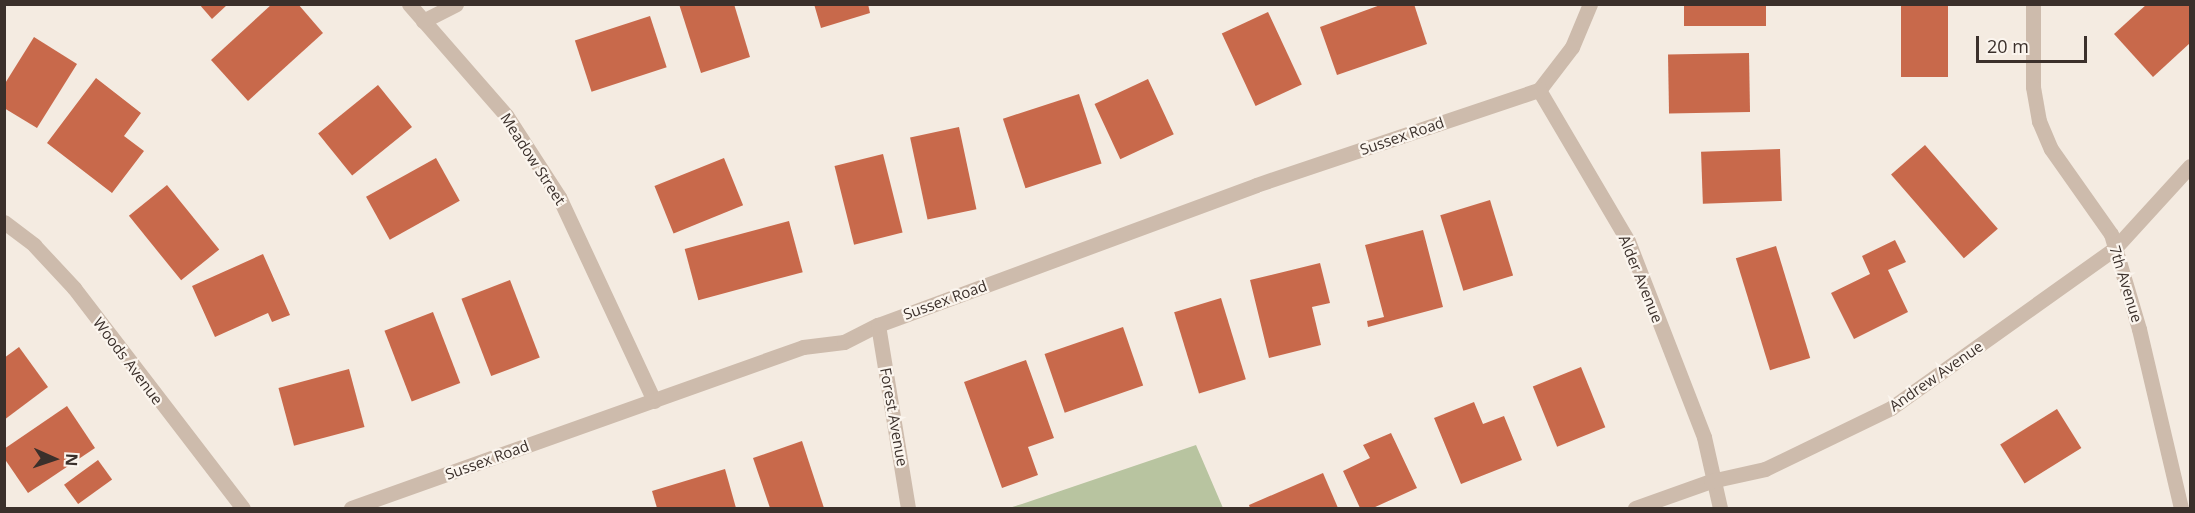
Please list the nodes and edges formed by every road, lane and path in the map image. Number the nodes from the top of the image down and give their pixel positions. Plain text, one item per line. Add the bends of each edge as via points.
1 (409, 4) edge
2 (456, 4) edge
3 (1590, 4) edge
4 (2033, 4) edge
5 (423, 21) junction
6 (1539, 90) junction
7 (2190, 166) edge
8 (4, 222) edge
9 (2115, 248) junction
10 (878, 325) junction
11 (654, 400) junction
12 (1711, 482) junction
13 (243, 508) edge
14 (351, 508) edge
15 (908, 508) edge
16 (1635, 508) edge
17 (1720, 508) edge
18 (2181, 508) edge

1 - 5 street, Meadow Street
2 - 5 street
3 - 6 street via 1572,47
4 - 9 street, 7th Avenue via 2033,87 2039,121 2051,150 2111,234
5 - 11 street, Meadow Street via 506,115 559,196
6 - 10 street, Sussex Road via 1256,185
6 - 12 street, Alder Avenue via 1628,241 1704,437
7 - 9 street, Andrew Avenue
8 - 13 street, Woods Avenue via 34,245 74,288
9 - 12 street, Andrew Avenue via 1891,408 1765,469
9 - 18 street, 7th Avenue via 2139,328
10 - 11 street, Sussex Road via 844,342 803,347
10 - 15 street, Forest Avenue
11 - 14 street, Sussex Road
12 - 16 street, Andrew Avenue
12 - 17 street, Alder Avenue

